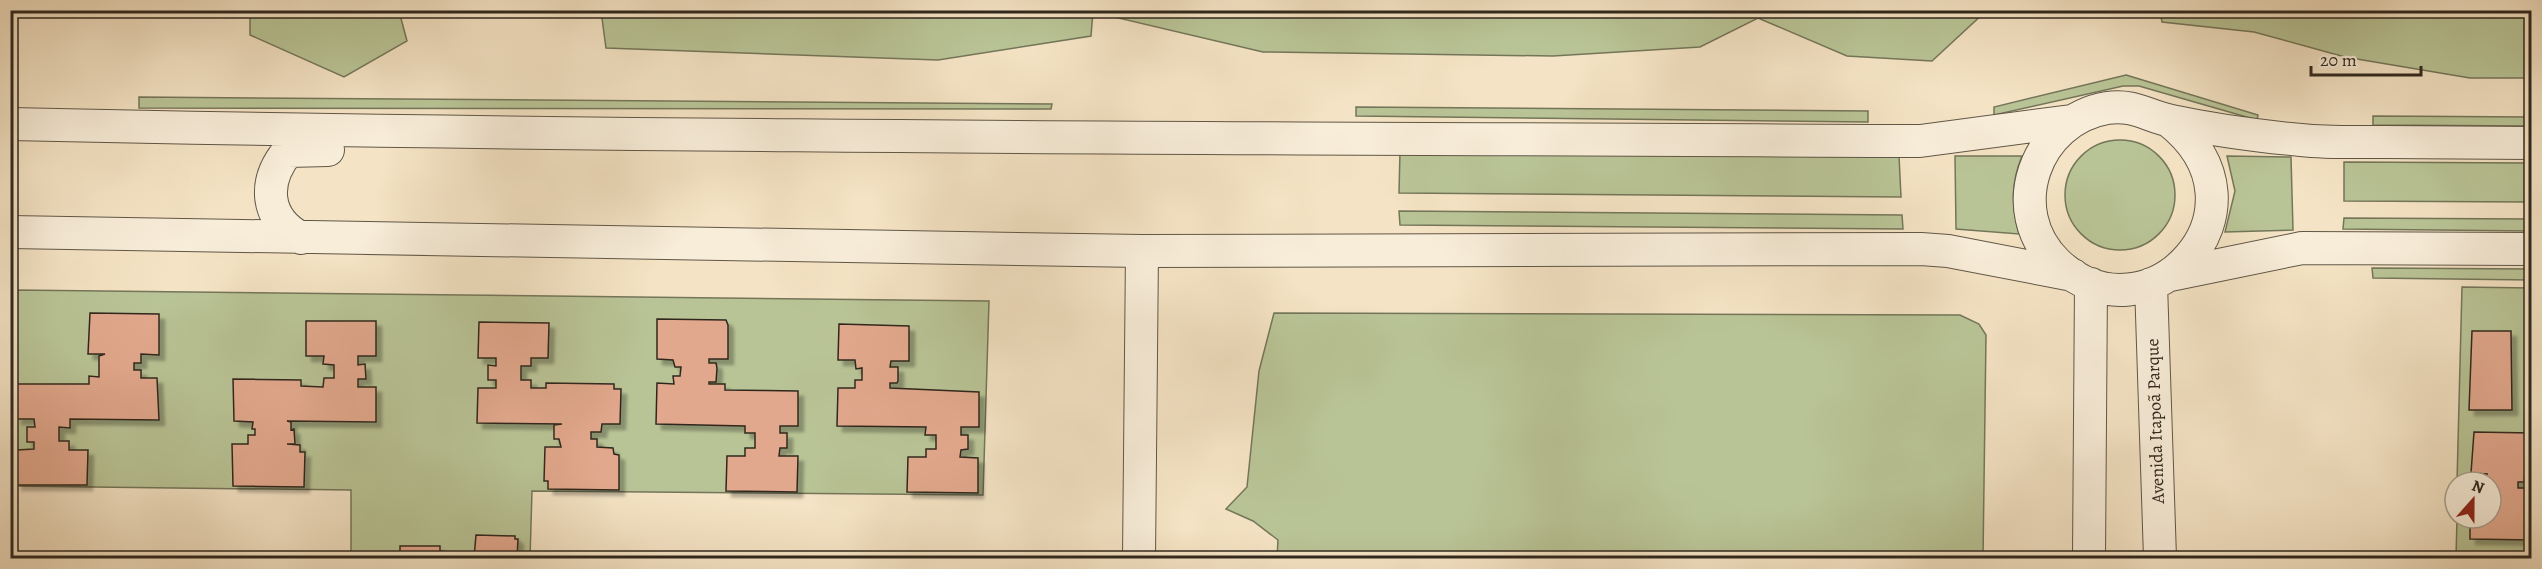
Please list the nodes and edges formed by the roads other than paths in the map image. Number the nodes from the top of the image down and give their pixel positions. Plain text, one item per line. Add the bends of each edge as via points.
1 (2071, 121) junction
2 (2169, 121) junction
3 (10, 124) edge
4 (371, 132) junction
5 (2532, 143) edge
6 (10, 232) edge
7 (301, 238) junction
8 (2532, 249) edge
9 (1142, 251) junction
10 (2161, 279) junction
11 (2082, 280) junction
12 (1139, 558) edge
13 (2089, 558) edge
14 (2160, 558) edge

1 - 2 street via 2089,112 2130,107
1 - 4 street via 1920,141
1 - 11 street via 2055,134 2034,168 2030,208 2043,247
2 - 5 street via 2321,141
2 - 10 street via 2191,141 2206,168 2211,207 2199,246
3 - 4 street
4 - 7 street via 349,150 288,151 279,162 272,177 273,207 289,231
6 - 7 street
7 - 9 street
8 - 10 street via 2302,248
9 - 11 street via 1921,249 1948,251
9 - 12 street
10 - 11 street via 2131,288 2111,288
10 - 14 street, Avenida Itapoã Parque
11 - 13 street

